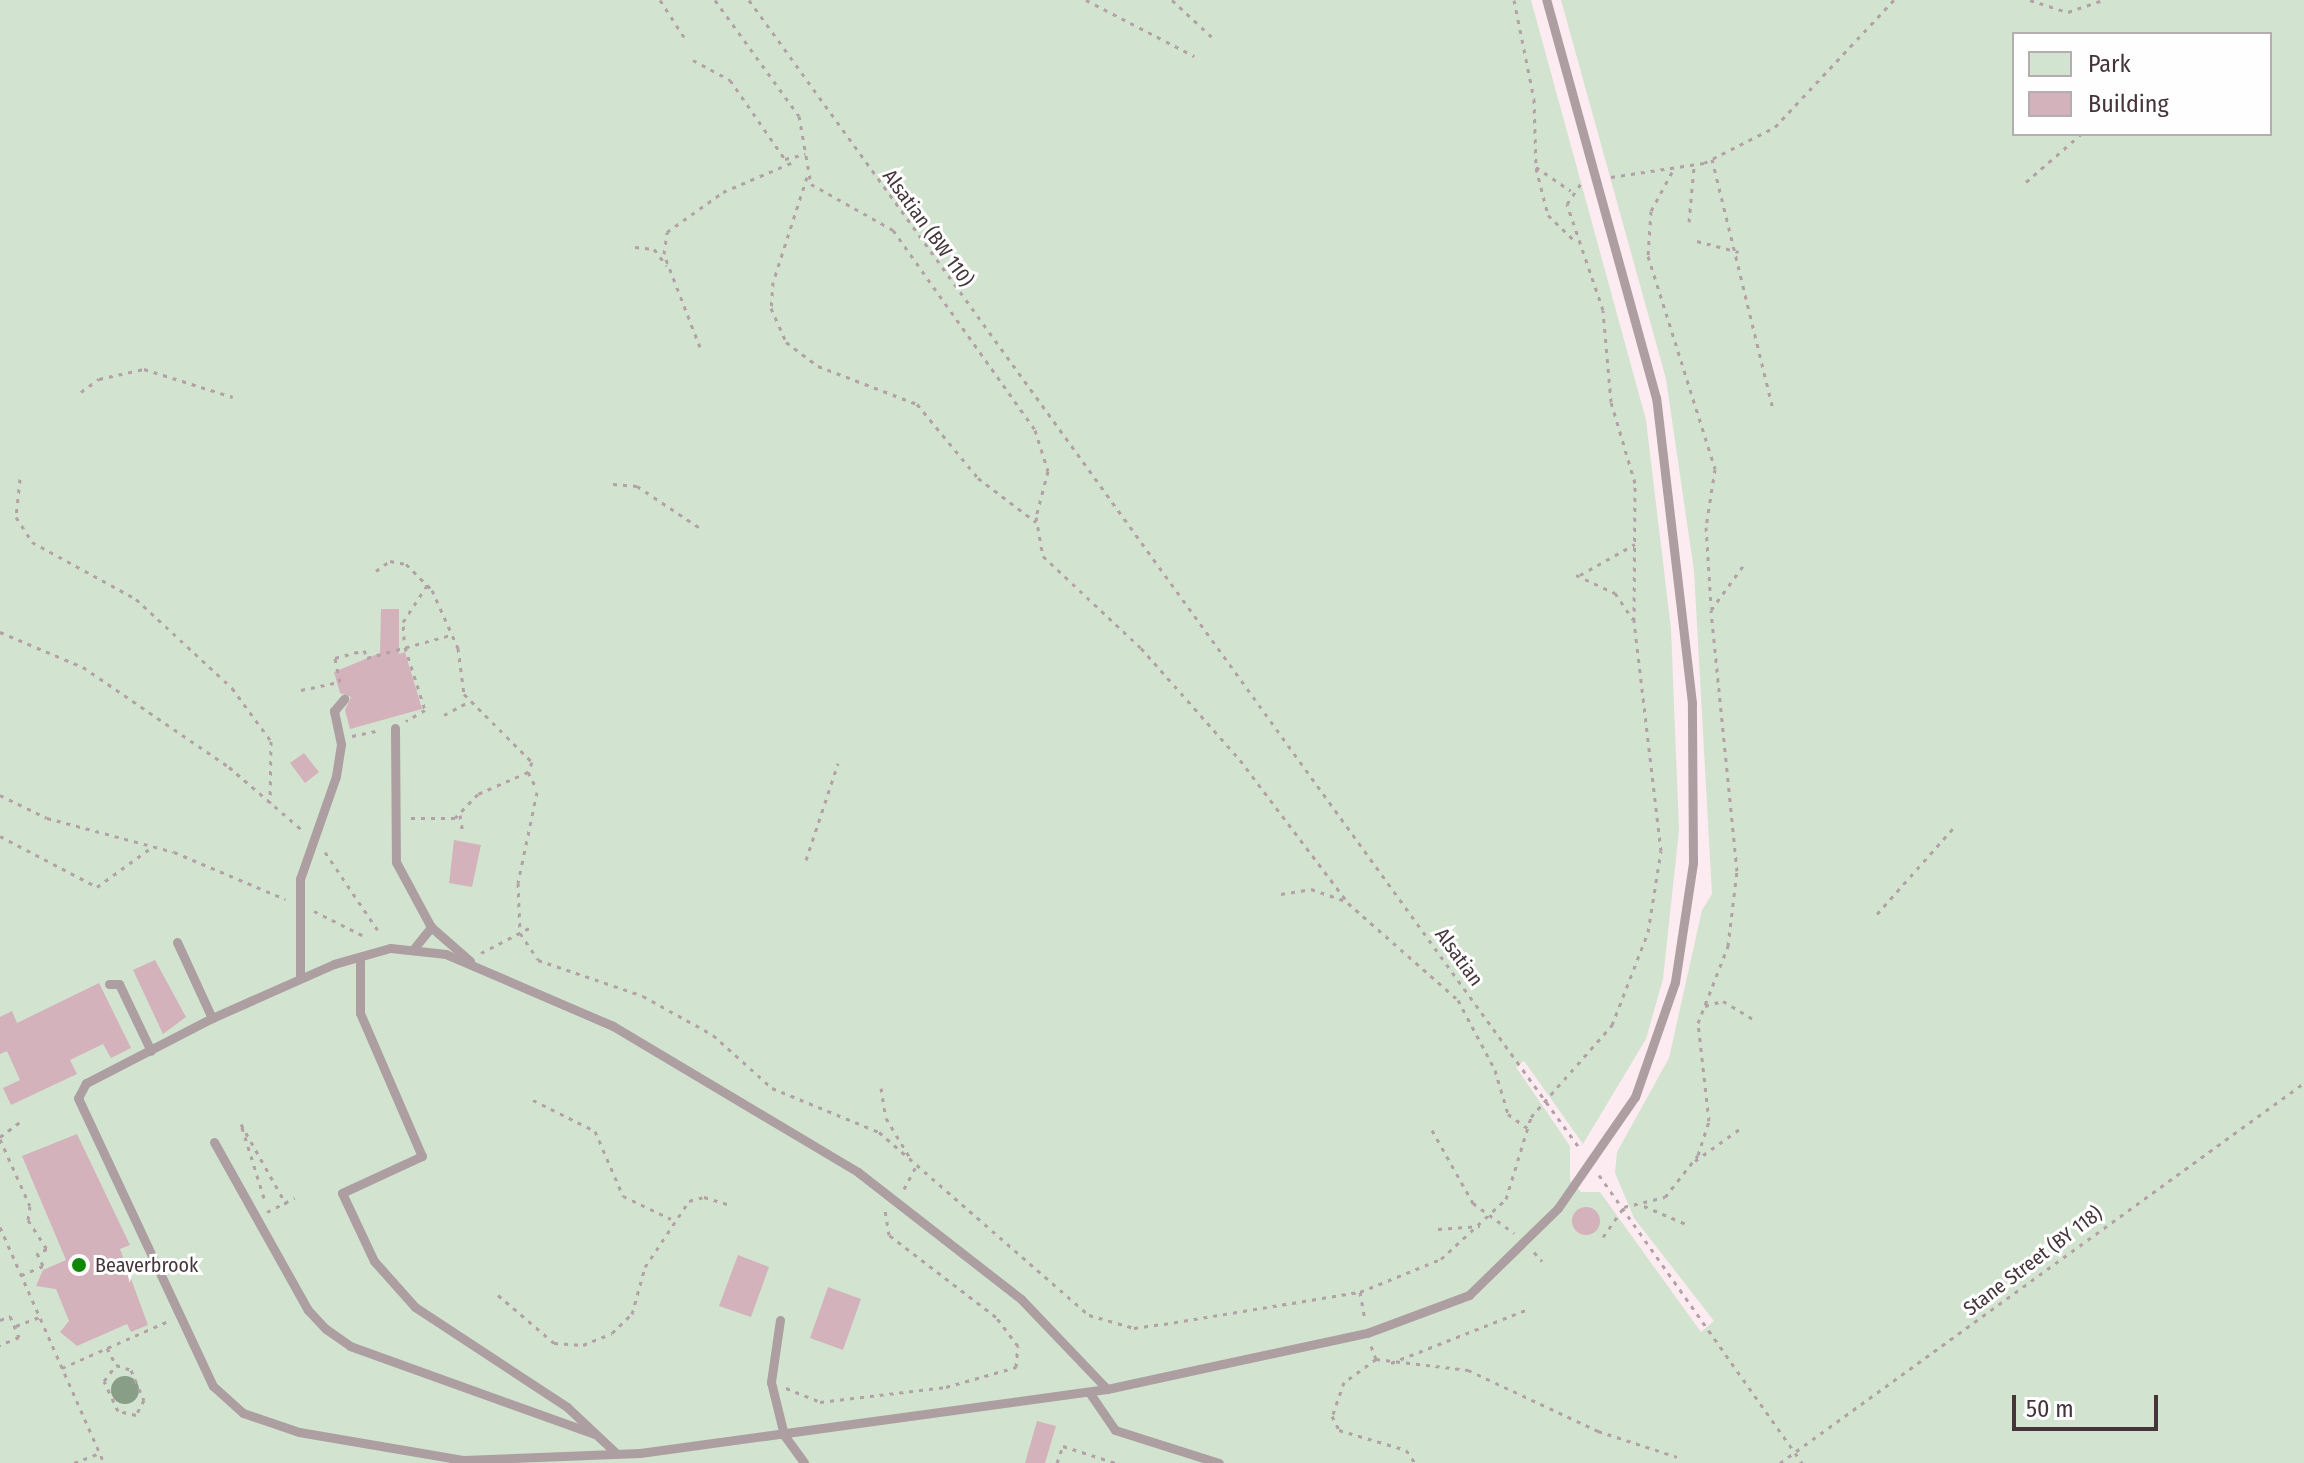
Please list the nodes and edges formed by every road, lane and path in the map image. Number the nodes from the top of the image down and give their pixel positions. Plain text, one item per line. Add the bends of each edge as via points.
1 (660, 0) edge
2 (715, 0) edge
3 (749, 0) edge
4 (1086, 0) edge
5 (1172, 0) edge
6 (1514, 0) edge
7 (1546, 0) edge
8 (1896, 0) edge
9 (2030, 0) edge
10 (2102, 0) edge
11 (1213, 38) dead end
12 (686, 40) dead end
13 (1194, 56) dead end
14 (693, 60) dead end
15 (2079, 136) edge
16 (806, 152) junction
17 (1712, 159) junction
18 (1535, 160) junction
19 (793, 162) junction
20 (1694, 166) junction
21 (1672, 172) junction
22 (807, 173) junction
23 (1594, 179) junction
24 (2026, 182) dead end
25 (1571, 191) junction
26 (1689, 222) dead end
27 (1697, 241) dead end
28 (1579, 245) junction
29 (635, 247) dead end
30 (1739, 252) junction
31 (671, 272) junction
32 (700, 347) dead end
33 (81, 392) dead end
34 (233, 397) dead end
35 (1773, 410) dead end
36 (1090, 469) joint
37 (20, 479) dead end
38 (613, 484) dead end
39 (1036, 522) junction
40 (703, 530) dead end
41 (1635, 544) junction
42 (1745, 563) dead end
43 (376, 571) dead end
44 (428, 584) junction
45 (1711, 610) junction
46 (1634, 621) junction
47 (0, 632) edge
48 (454, 634) junction
49 (404, 640) dead end
50 (405, 647) junction
51 (301, 690) dead end
52 (344, 699) dead end
53 (470, 701) junction
54 (444, 715) dead end
55 (395, 728) junction
56 (340, 739) junction
57 (838, 763) dead end
58 (528, 772) junction
59 (0, 795) edge
60 (270, 803) junction
61 (460, 815) junction
62 (393, 819) junction
63 (1955, 826) dead end
64 (463, 833) dead end
65 (0, 836) edge
66 (314, 840) junction
67 (152, 847) junction
68 (806, 860) dead end
69 (1281, 894) dead end
70 (1348, 903) junction
71 (302, 906) junction
72 (1877, 914) dead end
73 (533, 926) dead end
74 (431, 927) junction
75 (521, 930) junction
76 (177, 942) dead end
77 (415, 947) junction
78 (390, 948) junction
79 (475, 955) dead end
80 (360, 958) junction
81 (475, 966) junction
82 (300, 978) junction
83 (109, 984) dead end
84 (1705, 1006) junction
85 (212, 1018) junction
86 (1753, 1019) dead end
87 (151, 1051) junction
88 (2304, 1083) edge
89 (881, 1088) dead end
90 (533, 1100) dead end
91 (1547, 1101) junction
92 (20, 1122) dead end
93 (1527, 1128) junction
94 (1741, 1128) dead end
95 (1432, 1130) dead end
96 (0, 1138) edge
97 (214, 1142) dead end
98 (1691, 1163) junction
99 (916, 1166) junction
100 (1592, 1167) junction
101 (295, 1198) dead end
102 (898, 1200) junction
103 (286, 1204) junction
104 (730, 1205) dead end
105 (1644, 1206) junction
106 (1624, 1207) junction
107 (1493, 1214) junction
108 (671, 1219) junction
109 (1686, 1224) dead end
110 (1480, 1226) junction
111 (0, 1227) edge
112 (1438, 1229) dead end
113 (1603, 1237) dead end
114 (21, 1275) junction
115 (1360, 1292) junction
116 (498, 1295) dead end
117 (1528, 1309) dead end
118 (178, 1316) junction
119 (39, 1317) junction
120 (0, 1320) edge
121 (780, 1320) dead end
122 (15, 1326) junction
123 (1367, 1333) junction
124 (0, 1345) edge
125 (107, 1348) junction
126 (1376, 1359) junction
127 (1390, 1364) junction
128 (116, 1365) junction
129 (62, 1368) junction
130 (771, 1382) junction
131 (1107, 1389) junction
132 (1089, 1392) junction
133 (597, 1435) junction
134 (784, 1435) junction
135 (615, 1452) junction
136 (100, 1453) junction
137 (1795, 1454) junction
138 (1677, 1457) dead end
139 (74, 1463) edge
140 (104, 1463) edge
141 (804, 1463) edge
142 (1057, 1463) edge
143 (1116, 1463) edge
144 (1219, 1463) edge
145 (1415, 1463) edge
146 (1780, 1463) edge
147 (1802, 1463) edge

1 - 12 path
2 - 16 path via 799,116
3 - 36 path, Alsatian (BW 110)
4 - 13 path
5 - 11 path
6 - 18 path via 1534,99
7 - 23 lane
8 - 17 path via 1785,118
9 - 10 path via 2068,12
14 - 19 path via 718,67 778,152
15 - 24 path
16 - 19 path
16 - 22 path
17 - 20 path
17 - 30 path
18 - 25 path via 1544,178
18 - 28 path via 1548,215
19 - 31 path via 737,185 674,225 664,242
20 - 21 path
20 - 26 path
21 - 23 path
21 - 45 path via 1651,211 1648,256 1715,469 1706,527
22 - 39 path via 821,193 870,212 893,230 1035,430 1048,471
22 - 39 path via 773,282 771,308 786,342 818,366 917,404 978,478
23 - 25 path
23 - 100 lane via 1631,297 1672,496 1692,703 1693,863 1659,1045
25 - 28 path via 1567,204
27 - 30 path
28 - 41 path via 1603,310 1611,402 1635,483
29 - 31 path via 654,249
30 - 35 path
31 - 32 path
33 - 34 path via 99,379 144,369
36 - 91 path, Alsatian
37 - 60 path via 16,517 32,542 136,599 232,688 271,741
38 - 40 path via 637,486
39 - 70 path via 1043,556 1141,648 1240,760
41 - 46 path
41 - 46 path via 1605,566 1576,575 1615,593
42 - 45 path
43 - 44 path via 390,561 406,564
44 - 48 path
44 - 49 path via 403,622
45 - 84 path via 1737,871 1733,924
46 - 91 path via 1661,811 1654,904 1612,1025
47 - 60 path via 83,667
48 - 50 path
48 - 53 path
50 - 51 path via 335,658 340,682
50 - 55 path via 425,710
52 - 56 lane via 334,711
53 - 54 path
53 - 58 path via 522,745 532,762
55 - 56 path
55 - 62 lane
56 - 66 lane via 336,776
57 - 68 path
58 - 61 path via 478,794
58 - 75 path via 536,790 519,867
59 - 67 path via 47,818
60 - 66 path
61 - 62 path
61 - 64 path
62 - 74 lane via 396,862
63 - 72 path
65 - 67 path via 97,887
66 - 71 lane via 300,879
66 - 78 path
67 - 71 path
69 - 70 path via 1311,889
70 - 93 path via 1458,1000 1495,1070 1508,1114
71 - 78 path
71 - 82 lane
73 - 75 path
74 - 77 lane
74 - 81 lane
75 - 79 path
75 - 99 path via 538,960 680,1014 772,1088 879,1132
76 - 85 lane
77 - 78 lane
77 - 81 lane
78 - 80 lane
80 - 82 lane
80 - 133 lane via 360,1013 422,1156 342,1193 374,1261 415,1307
81 - 102 lane via 626,1033
82 - 85 lane
83 - 87 lane via 119,984
84 - 86 path via 1723,1001
84 - 98 path via 1697,1044 1709,1121
85 - 87 lane
87 - 118 lane via 86,1083 78,1098
88 - 137 path, Stane Street (BY 118)
89 - 99 path via 894,1139
90 - 108 path via 595,1131 623,1196
91 - 93 path
91 - 100 path, Alsatian
92 - 96 path
93 - 107 path via 1517,1181
94 - 98 path
95 - 107 path via 1463,1191
96 - 114 path via 30,1206 28,1220 47,1249 37,1253 43,1266
97 - 133 lane via 326,1329 350,1346
98 - 105 path via 1665,1197
99 - 102 path
99 - 115 path via 1053,1287 1112,1324 1164,1324
100 - 106 path, Alsatian
100 - 123 lane via 1503,1268 1469,1295
101 - 103 path
102 - 130 path via 887,1201 883,1215 889,1235 996,1317 1018,1346 1016,1367 946,1387 820,1402
102 - 131 lane via 1021,1299
103 - 103 path via 268,1212 241,1124
104 - 108 path via 704,1197
105 - 106 path
105 - 109 path
106 - 113 path
106 - 137 path, Alsatian
107 - 110 path
108 - 116 path via 632,1314 612,1333 583,1345 554,1343
110 - 112 path
110 - 115 path via 1441,1259
111 - 114 path
114 - 119 path
115 - 123 path
117 - 127 path
118 - 125 path
118 - 135 lane via 213,1386 243,1413 299,1432 463,1460
119 - 122 path
119 - 129 path
120 - 122 path via 10,1316
121 - 130 lane
122 - 124 path via 19,1337
123 - 126 path
123 - 131 lane
125 - 128 path
125 - 129 path
126 - 127 path
126 - 145 path via 1344,1382 1332,1416 1339,1430 1406,1450
127 - 138 path via 1468,1370 1598,1431
128 - 128 path via 131,1370 144,1400 136,1415 118,1411 104,1381
129 - 136 path
130 - 134 lane
131 - 132 lane
132 - 134 lane
132 - 144 lane via 1115,1430
133 - 135 lane
134 - 135 lane
134 - 141 lane
136 - 139 path
136 - 140 path
137 - 146 path, Stane Street (BY 118)
137 - 147 path, Alsatian
142 - 143 path via 1063,1446

